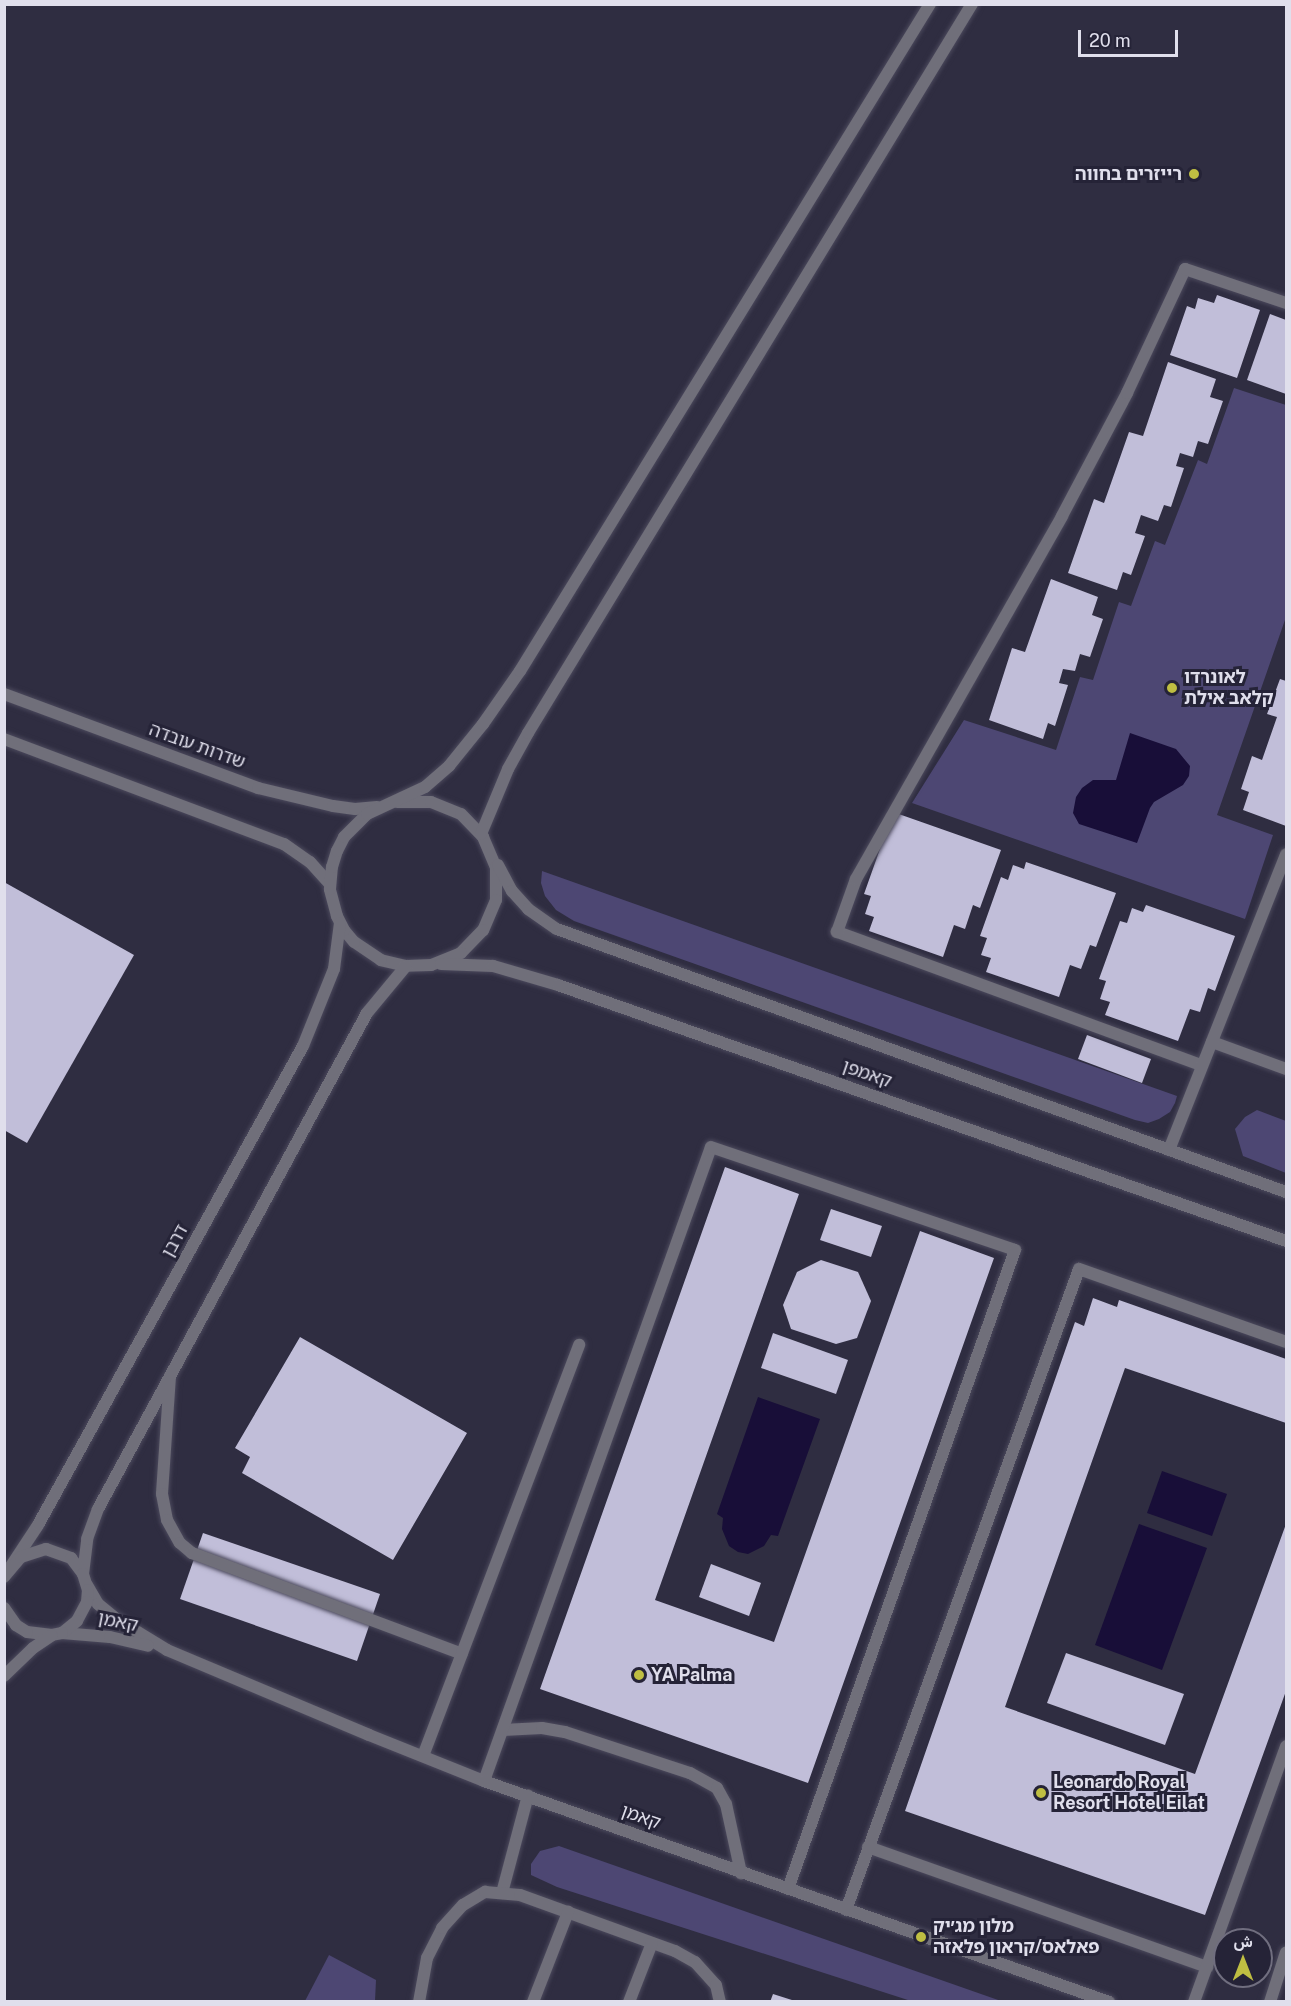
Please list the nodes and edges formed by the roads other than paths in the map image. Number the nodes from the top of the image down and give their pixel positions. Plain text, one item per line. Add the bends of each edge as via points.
1 (930, 4) edge
2 (972, 4) edge
3 (1287, 303) edge
4 (4, 694) edge
5 (4, 739) edge
6 (397, 802) junction
7 (381, 807) junction
8 (481, 834) junction
9 (1287, 854) edge
10 (493, 856) junction
11 (330, 884) junction
12 (340, 922) junction
13 (431, 965) junction
14 (406, 966) junction
15 (1212, 1042) junction
16 (1201, 1065) junction
17 (1287, 1069) edge
18 (1169, 1150) junction
19 (1287, 1192) edge
20 (1287, 1241) edge
21 (1287, 1342) edge
22 (579, 1345) dead end
23 (170, 1375) junction
24 (8, 1571) edge
25 (85, 1579) junction
26 (4, 1608) edge
27 (57, 1634) junction
28 (167, 1650) junction
29 (462, 1654) junction
30 (4, 1676) edge
31 (503, 1730) junction
32 (1287, 1746) edge
33 (423, 1756) junction
34 (484, 1780) junction
35 (528, 1795) junction
36 (868, 1847) junction
37 (741, 1873) junction
38 (788, 1889) junction
39 (501, 1893) junction
40 (846, 1910) junction
41 (568, 1912) junction
42 (652, 1943) junction
43 (1287, 1952) edge
44 (1207, 1967) junction
45 (1283, 1974) edge
46 (419, 2001) edge
47 (533, 2001) edge
48 (629, 2001) edge
49 (720, 2001) edge
50 (1109, 2001) edge
51 (1194, 2001) edge
52 (1270, 2001) edge

1 - 6 street via 520,671 449,766 425,787
2 - 8 street via 528,733
3 - 16 street via 1185,269 1127,393 1062,516 856,879 837,932
4 - 7 street, שדרות עובדה via 258,788 333,806
5 - 11 street via 271,838 310,862
6 - 7 street
6 - 8 street via 431,802 447,807 461,814
7 - 11 street via 367,814 344,837
8 - 10 street
9 - 15 street
10 - 13 street via 498,884 487,923 461,952
10 - 18 street, קאמפן via 512,891 528,909 557,929
11 - 12 street
12 - 14 street via 367,952
12 - 24 street, דרבן via 334,969 303,1046 39,1525
13 - 14 street
13 - 20 street, קאמפן via 493,966 558,984
14 - 23 street via 367,1012
15 - 16 street
15 - 17 street
16 - 18 street
18 - 19 street, קאמפן
21 - 36 street via 1079,1269
22 - 29 street
23 - 25 street via 98,1509 87,1539
23 - 29 street via 162,1494 166,1520 180,1543 192,1553
24 - 25 street, קאמן via 21,1557 46,1550 71,1558
25 - 27 street via 87,1602 83,1613
25 - 28 street, קאמן via 98,1604
26 - 27 street, קאמן via 27,1632
27 - 28 street, קאמן via 110,1637
27 - 30 street via 25,1654
28 - 33 street, קאמן
29 - 33 street
31 - 34 street
31 - 37 street via 542,1728 565,1732 690,1773 717,1788 726,1804
31 - 38 street via 711,1147 1015,1250
32 - 44 street
33 - 34 street, קאמן
34 - 35 street, קאמן
35 - 37 street, קאמן
35 - 39 street
36 - 40 street
36 - 44 street
37 - 38 street, קאמן
38 - 40 street, קאמן
39 - 41 street via 520,1895
39 - 46 street via 485,1892 463,1905 442,1928 428,1958
40 - 50 street, קאמן
41 - 42 street
41 - 47 street
42 - 48 street
42 - 49 street via 695,1962 716,1985
43 - 45 street
44 - 51 street
45 - 52 street

